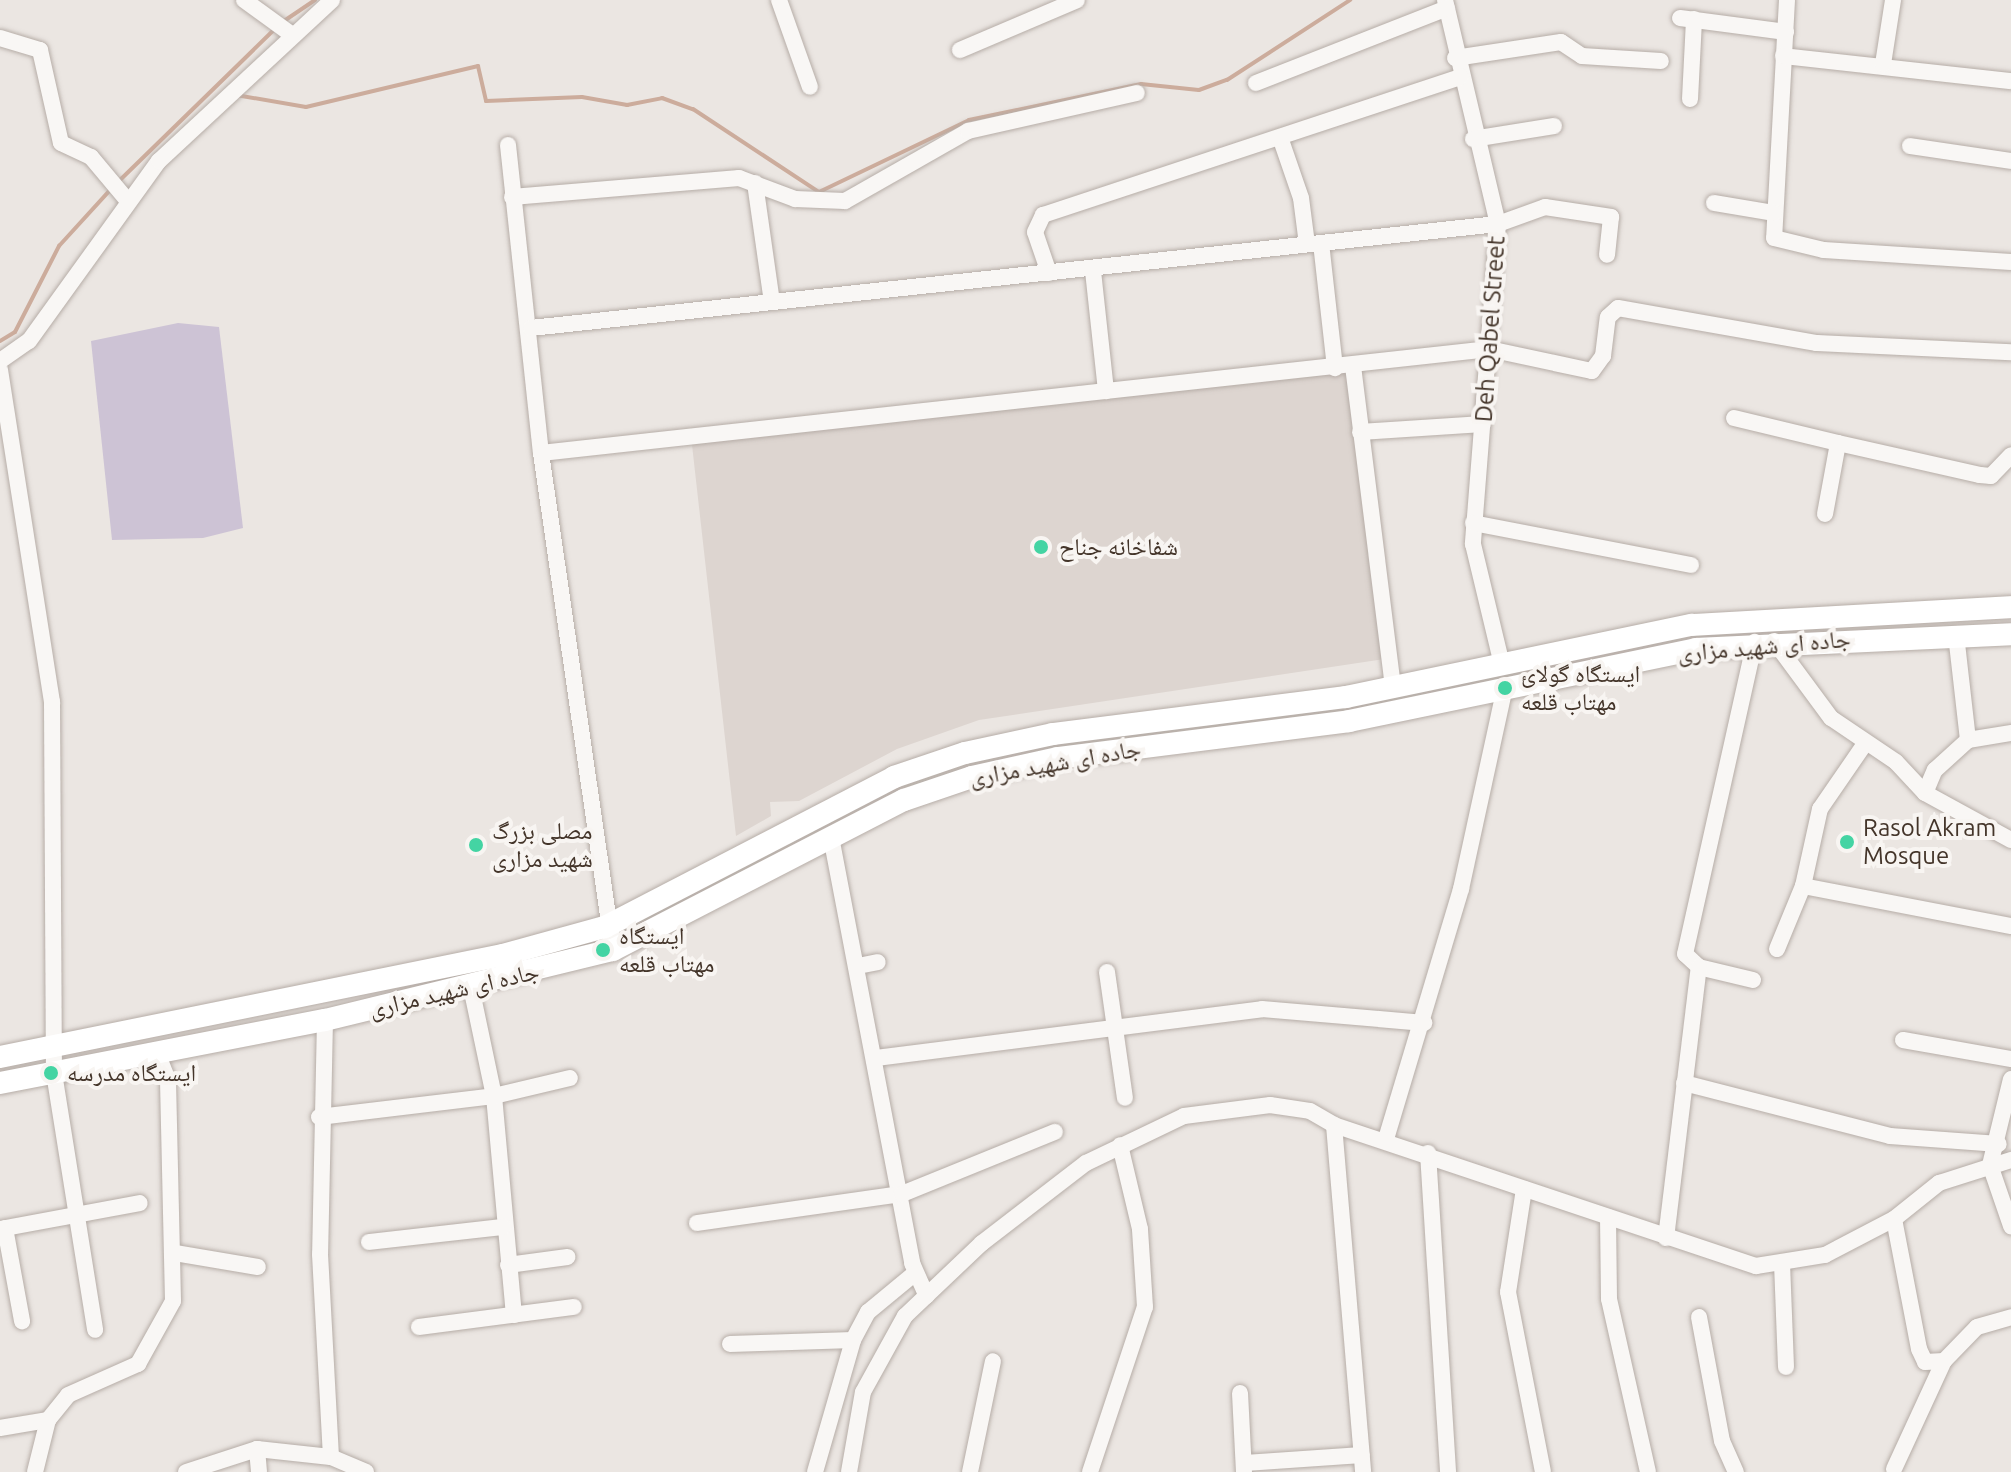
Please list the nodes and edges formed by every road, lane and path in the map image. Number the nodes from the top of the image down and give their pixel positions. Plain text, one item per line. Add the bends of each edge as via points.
1 (244, 0) edge
2 (332, 0) edge
3 (779, 0) edge
4 (1077, 0) edge
5 (1787, 0) edge
6 (1893, 0) edge
7 (1446, 4) edge
8 (1786, 32) junction
9 (291, 34) junction
10 (0, 38) edge
11 (960, 50) dead end
12 (1783, 56) junction
13 (1455, 58) junction
14 (1661, 61) dead end
15 (1883, 64) junction
16 (1461, 77) junction
17 (2011, 81) edge
18 (1256, 83) dead end
19 (810, 87) dead end
20 (1137, 93) dead end
21 (1690, 99) dead end
22 (1554, 126) dead end
23 (1473, 139) junction
24 (1281, 140) junction
25 (508, 145) dead end
26 (1910, 146) dead end
27 (2011, 161) edge
28 (755, 183) junction
29 (512, 197) junction
30 (127, 200) junction
31 (1714, 203) dead end
32 (1774, 213) junction
33 (1498, 224) junction
34 (1314, 244) junction
35 (1607, 255) dead end
36 (2011, 262) edge
37 (1093, 271) junction
38 (1049, 273) junction
39 (772, 302) junction
40 (531, 328) junction
41 (1489, 349) junction
42 (2011, 352) edge
43 (0, 361) edge
44 (1353, 366) junction
45 (1335, 368) junction
46 (0, 370) edge
47 (1106, 391) junction
48 (1734, 418) dead end
49 (1483, 424) junction
50 (1360, 432) junction
51 (1838, 443) junction
52 (541, 453) junction
53 (2011, 455) edge
54 (1825, 514) dead end
55 (1473, 523) junction
56 (1691, 565) dead end
57 (2011, 607) edge
58 (2011, 634) edge
59 (1956, 635) junction
60 (1764, 641) junction
61 (1501, 661) junction
62 (1393, 688) junction
63 (1505, 688) junction
64 (1220, 726) junction
65 (2011, 733) edge
66 (1968, 740) junction
67 (1864, 745) junction
68 (1925, 793) junction
69 (2011, 840) edge
70 (832, 842) junction
71 (1803, 886) junction
72 (2011, 926) edge
73 (605, 927) junction
74 (1777, 949) dead end
75 (613, 950) junction
76 (878, 962) dead end
77 (858, 966) junction
78 (1699, 967) junction
79 (1107, 972) dead end
80 (1753, 980) dead end
81 (471, 987) junction
82 (325, 1020) junction
83 (1424, 1023) junction
84 (1112, 1027) junction
85 (1903, 1040) dead end
86 (58, 1047) junction
87 (158, 1055) junction
88 (0, 1057) edge
89 (876, 1058) junction
90 (2011, 1059) edge
91 (54, 1073) junction
92 (570, 1078) dead end
93 (2011, 1079) edge
94 (0, 1083) edge
95 (1684, 1083) junction
96 (494, 1096) junction
97 (1125, 1098) dead end
98 (319, 1117) junction
99 (1334, 1125) junction
100 (1391, 1131) junction
101 (1055, 1132) dead end
102 (1120, 1145) junction
103 (1995, 1152) junction
104 (1428, 1153) junction
105 (2011, 1160) edge
106 (1524, 1189) junction
107 (902, 1194) junction
108 (140, 1203) dead end
109 (75, 1215) junction
110 (1608, 1217) junction
111 (1894, 1219) junction
112 (697, 1223) dead end
113 (2011, 1226) edge
114 (503, 1227) junction
115 (2, 1229) edge
116 (1669, 1231) junction
117 (369, 1242) dead end
118 (175, 1253) junction
119 (567, 1257) dead end
120 (1782, 1263) junction
121 (508, 1265) junction
122 (258, 1267) dead end
123 (914, 1274) junction
124 (925, 1293) junction
125 (574, 1307) dead end
126 (514, 1315) junction
127 (1699, 1317) dead end
128 (2011, 1317) edge
129 (22, 1321) dead end
130 (419, 1327) dead end
131 (95, 1330) dead end
132 (853, 1340) junction
133 (730, 1344) dead end
134 (993, 1361) dead end
135 (1944, 1361) junction
136 (1786, 1367) dead end
137 (1240, 1393) dead end
138 (48, 1420) junction
139 (0, 1428) edge
140 (257, 1449) junction
141 (331, 1457) junction
142 (1362, 1463) edge
143 (1245, 1468) edge
144 (1894, 1469) dead end
145 (35, 1472) edge
146 (186, 1472) edge
147 (259, 1472) edge
148 (366, 1472) edge
149 (815, 1472) edge
150 (849, 1472) edge
151 (970, 1472) edge
152 (1090, 1472) edge
153 (1448, 1472) edge
154 (1543, 1472) edge
155 (1648, 1472) edge
156 (1736, 1472) edge

1 - 9 street
2 - 9 street
3 - 19 street
4 - 11 street
5 - 8 street
6 - 15 street
7 - 13 street, Deh Qabel Street
7 - 18 street
8 - 12 street
8 - 21 street via 1687,18
9 - 30 street
10 - 30 street via 40,50 61,143 103,170
12 - 15 street
12 - 32 street
13 - 14 street via 1561,42 1582,56
13 - 16 street, Deh Qabel Street
15 - 17 street
16 - 23 street, Deh Qabel Street
16 - 24 street
20 - 28 street via 968,131 845,201 795,199
22 - 23 street
23 - 33 street, Deh Qabel Street
24 - 34 street
24 - 38 street via 1043,215 1035,232
25 - 29 street
26 - 27 street
28 - 29 street
28 - 39 street
29 - 40 street
30 - 43 street via 29,341
31 - 32 street
32 - 36 street via 1774,238 1788,246
33 - 34 street
33 - 35 street via 1545,207 1611,217
33 - 41 street, Deh Qabel Street
34 - 37 street
34 - 45 street
37 - 38 street
37 - 47 street
38 - 39 street
39 - 40 street
40 - 52 street
41 - 42 street via 1597,370 1608,317 1618,308 1817,343
41 - 44 street
41 - 49 street, Deh Qabel Street
44 - 45 street
44 - 50 street
45 - 47 street
46 - 86 street via 52,702
47 - 52 street
48 - 51 street
49 - 50 street
49 - 55 street, Deh Qabel Street
50 - 62 street
51 - 53 street via 1991,476
51 - 54 street
52 - 73 street
55 - 56 street
55 - 61 street, Deh Qabel Street
57 - 61 main road, جاده ای شهید مزاری via 1746,619
58 - 59 main road, جاده ای شهید مزاری
59 - 60 main road, جاده ای شهید مزاری
59 - 66 street
60 - 63 main road, جاده ای شهید مزاری
60 - 67 street via 1831,718
60 - 78 street via 1685,954
61 - 62 main road, جاده ای شهید مزاری
62 - 64 main road, جاده ای شهید مزاری
63 - 64 main road, جاده ای شهید مزاری via 1349,721
63 - 83 street via 1499,738
64 - 70 main road, جاده ای شهید مزاری via 972,777 904,800
64 - 73 main road, جاده ای شهید مزاری via 1053,734 908,772
65 - 66 street
66 - 68 street via 1935,770
67 - 68 street via 1896,762
67 - 71 street via 1820,809
68 - 69 street
70 - 75 main road, جاده ای شهید مزاری
70 - 77 street
71 - 72 street
71 - 74 street
73 - 75 street
73 - 86 main road, جاده ای شهید مزاری
75 - 81 main road, جاده ای شهید مزاری
76 - 77 street
77 - 89 street
78 - 80 street
78 - 95 street
79 - 84 street
81 - 82 main road, جاده ای شهید مزاری
81 - 96 street
82 - 87 main road, جاده ای شهید مزاری
82 - 98 street
83 - 84 street via 1262,1009
83 - 100 street
84 - 89 street
84 - 97 street
85 - 90 street
86 - 88 main road, جاده ای شهید مزاری
86 - 91 street
87 - 91 main road, جاده ای شهید مزاری
87 - 118 street via 168,1080
89 - 107 street
91 - 94 main road, جاده ای شهید مزاری
91 - 109 street
92 - 96 street
93 - 103 street
95 - 103 street via 1890,1136
95 - 116 street
96 - 98 street
96 - 114 street
98 - 141 street
99 - 100 street
99 - 102 street via 1310,1111 1270,1105 1184,1116
99 - 142 street
100 - 104 street
101 - 107 street
102 - 124 street via 982,1243
102 - 152 street via 1140,1229 1145,1307
103 - 105 street
103 - 111 street via 1939,1183
103 - 113 street
104 - 106 street
104 - 153 street
106 - 110 street
106 - 154 street via 1508,1292
107 - 112 street
107 - 123 street
108 - 109 street
109 - 115 street
109 - 131 street
110 - 116 street
110 - 155 street via 1609,1299
111 - 120 street via 1825,1255
111 - 135 street via 1919,1349 1925,1362
114 - 117 street
114 - 121 street
115 - 129 street
116 - 120 street via 1745,1264
118 - 122 street
118 - 138 street via 166,1324 138,1364 68,1395
119 - 121 street
120 - 136 street
121 - 126 street
123 - 124 street
123 - 132 street via 868,1312
124 - 150 street via 880,1354 851,1429
125 - 126 street
126 - 130 street
127 - 156 street via 1722,1441
128 - 135 street via 1977,1327
132 - 133 street
132 - 149 street
134 - 151 street
135 - 144 street
137 - 143 street
138 - 139 street
138 - 145 street
140 - 141 street
140 - 146 street
140 - 147 street
141 - 148 street
142 - 143 street

